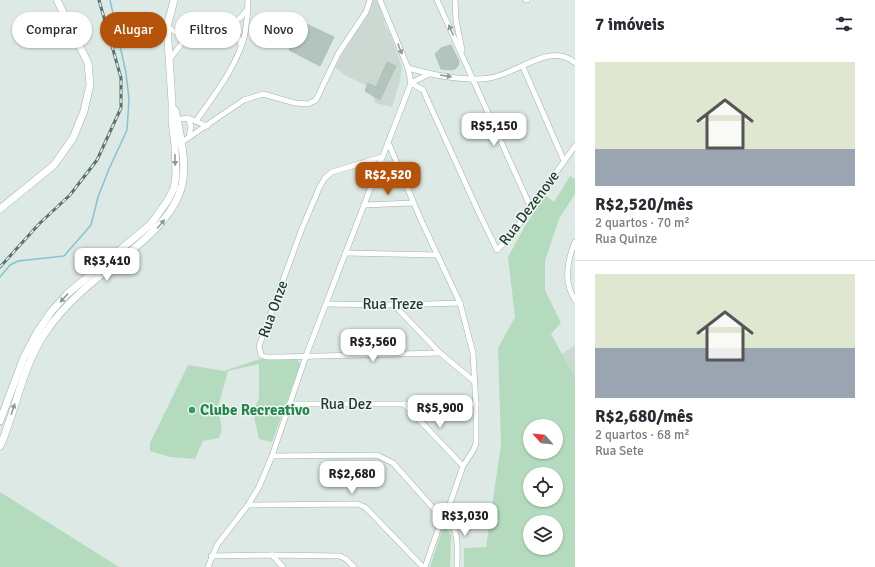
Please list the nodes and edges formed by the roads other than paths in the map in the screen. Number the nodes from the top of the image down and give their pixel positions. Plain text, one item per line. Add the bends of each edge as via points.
1 (57, 0) edge
2 (60, 0) edge
3 (174, 0) edge
4 (248, 0) edge
5 (370, 0) edge
6 (380, 0) edge
7 (437, 0) edge
8 (455, 0) edge
9 (248, 8) junction
10 (63, 12) edge
11 (65, 12) edge
12 (241, 17) edge
13 (167, 27) junction
14 (175, 32) edge
15 (241, 45) edge
16 (81, 48) edge
17 (178, 48) edge
18 (240, 48) edge
19 (169, 60) junction
20 (464, 60) junction
21 (575, 63) edge
22 (523, 66) junction
23 (408, 68) junction
24 (429, 74) junction
25 (474, 79) junction
26 (411, 83) junction
27 (188, 118) junction
28 (174, 120) junction
29 (196, 121) junction
30 (207, 126) junction
31 (189, 137) junction
32 (388, 142) junction
33 (179, 144) junction
34 (575, 146) edge
35 (382, 157) junction
36 (564, 160) junction
37 (414, 203) junction
38 (364, 205) junction
39 (531, 208) junction
40 (0, 209) edge
41 (137, 241) junction
42 (575, 242) edge
43 (345, 253) junction
44 (437, 255) junction
45 (575, 300) edge
46 (460, 303) junction
47 (326, 304) junction
48 (394, 305) junction
49 (440, 353) junction
50 (305, 357) junction
51 (475, 382) junction
52 (289, 404) junction
53 (404, 404) junction
54 (476, 404) junction
55 (0, 421) edge
56 (0, 446) edge
57 (272, 456) junction
58 (463, 466) junction
59 (248, 505) junction
60 (444, 517) junction
61 (272, 555) junction
62 (212, 556) junction
63 (208, 567) edge
64 (283, 567) edge
65 (354, 567) edge
66 (424, 567) edge
67 (457, 567) edge

1 - 10 main road
2 - 11 main road
3 - 13 main road
4 - 9 street
5 - 30 street via 366,12 338,54 316,100 308,104 295,103 263,94 244,100
6 -> 23 street
20 -> 7 street
8 - 20 street
9 - 12 street
9 - 15 street
13 - 14 street
13 - 19 main road
16 - 40 main road via 88,63 90,85 84,111 73,138 54,165
17 - 19 street
18 - 29 street via 236,59
19 - 28 main road
20 - 25 street
21 - 22 street via 564,56 556,55
22 - 25 street via 501,76
22 - 36 street
23 - 24 street
23 - 26 street
24 -> 25 street
24 - 26 street
25 - 39 street
26 - 32 street
26 - 39 street, Rua Dezenove via 423,90 497,250
27 - 28 street
27 - 29 street
27 - 31 street via 191,126
28 - 33 main road
29 - 30 street
30 - 31 street
31 - 33 street
32 - 35 street
32 - 37 street
33 - 41 main road via 174,188
34 - 36 street, Rua Dezenove
35 - 38 street
35 - 50 street, Rua Onze via 332,172 325,178 301,231 259,346 261,355 266,357
36 - 39 street, Rua Dezenove
37 - 38 street
37 - 44 street
38 - 43 street
41 -> 55 main road via 112,255 67,294 51,312 24,357
56 -> 41 main road via 26,372 45,334 56,318 81,292
42 - 45 street via 568,264 568,281
43 - 44 street
43 - 47 street
44 - 46 street
46 - 48 street, Rua Treze
46 - 51 street via 473,354
47 - 48 street, Rua Treze
47 - 50 street
48 - 49 street
49 - 50 street, Rua Onze
49 - 51 street
50 - 52 street
51 - 54 street
52 - 53 street, Rua Dez
52 - 57 street
53 - 54 street, Rua Dez
53 - 58 street
54 - 58 street via 476,443
57 - 59 street
57 - 60 street via 377,455 393,463
58 - 60 street
59 - 62 street via 217,545
59 - 66 street via 365,506
60 - 66 street
60 - 67 street via 454,526 456,532
61 - 62 street
61 - 64 street
61 - 65 street via 340,556
62 - 63 street

